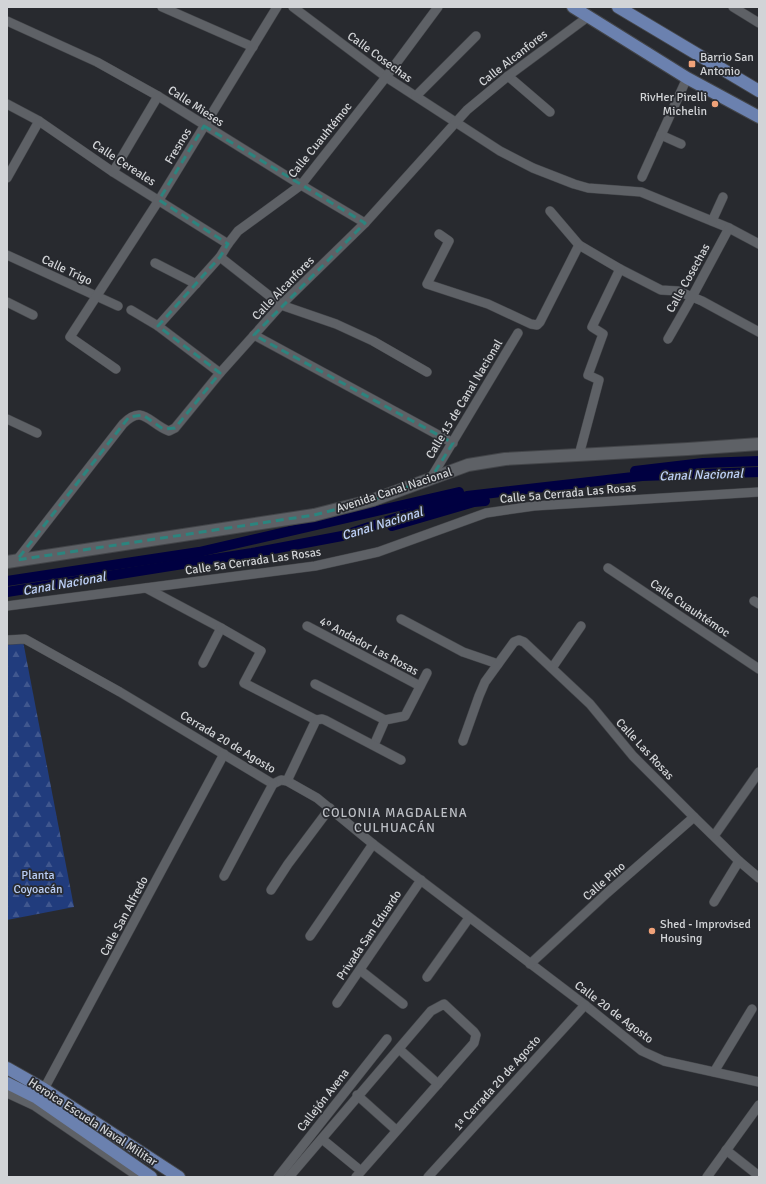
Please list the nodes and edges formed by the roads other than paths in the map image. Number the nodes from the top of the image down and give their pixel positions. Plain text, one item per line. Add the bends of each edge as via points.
1 (162, 7) edge
2 (277, 7) edge
3 (293, 7) edge
4 (438, 7) edge
5 (573, 7) edge
6 (618, 7) edge
7 (733, 7) edge
8 (589, 16) junction
9 (7, 21) edge
10 (759, 23) edge
11 (476, 36) dead end
12 (253, 47) junction
13 (508, 76) junction
14 (386, 77) junction
15 (687, 78) junction
16 (759, 91) edge
17 (158, 96) junction
18 (416, 96) junction
19 (7, 104) edge
20 (550, 112) dead end
21 (759, 117) edge
22 (39, 121) junction
23 (456, 122) junction
24 (204, 126) junction
25 (661, 135) junction
26 (681, 144) dead end
27 (113, 172) junction
28 (642, 177) dead end
29 (7, 178) edge
30 (301, 185) junction
31 (723, 197) dead end
32 (159, 200) junction
33 (550, 211) dead end
34 (712, 221) junction
35 (365, 223) junction
36 (729, 228) junction
37 (439, 234) dead end
38 (228, 244) junction
39 (759, 244) edge
40 (579, 245) junction
41 (7, 255) edge
42 (220, 257) junction
43 (155, 263) dead end
44 (620, 269) junction
45 (196, 284) junction
46 (97, 296) junction
47 (692, 297) junction
48 (7, 302) edge
49 (281, 305) junction
50 (118, 306) dead end
51 (131, 310) dead end
52 (33, 315) dead end
53 (158, 326) junction
54 (759, 332) edge
55 (518, 333) dead end
56 (254, 334) junction
57 (668, 338) dead end
58 (116, 369) dead end
59 (427, 372) dead end
60 (220, 373) junction
61 (7, 419) edge
62 (37, 433) dead end
63 (452, 443) junction
64 (759, 444) edge
65 (579, 455) junction
66 (431, 478) junction
67 (759, 492) edge
68 (12, 561) edge
69 (608, 568) dead end
70 (146, 588) junction
71 (7, 606) edge
72 (401, 619) dead end
73 (307, 626) dead end
74 (581, 626) dead end
75 (221, 628) junction
76 (7, 640) edge
77 (203, 663) dead end
78 (498, 664) junction
79 (552, 668) junction
80 (759, 669) edge
81 (426, 673) dead end
82 (315, 684) dead end
83 (420, 686) junction
84 (321, 720) junction
85 (385, 720) junction
86 (463, 741) dead end
87 (374, 746) junction
88 (224, 754) junction
89 (401, 760) dead end
90 (759, 772) edge
91 (287, 781) junction
92 (273, 784) junction
93 (330, 808) junction
94 (694, 817) junction
95 (714, 836) junction
96 (373, 844) junction
97 (739, 861) junction
98 (224, 876) dead end
99 (759, 878) edge
100 (420, 880) junction
101 (271, 890) dead end
102 (714, 902) dead end
103 (470, 918) junction
104 (310, 936) dead end
105 (530, 964) junction
106 (360, 970) junction
107 (427, 977) dead end
108 (337, 1003) dead end
109 (403, 1004) dead end
110 (585, 1005) junction
111 (752, 1009) dead end
112 (388, 1039) dead end
113 (398, 1049) junction
114 (7, 1068) edge
115 (714, 1072) junction
116 (759, 1082) edge
117 (7, 1083) edge
118 (438, 1084) junction
119 (44, 1089) junction
120 (7, 1093) edge
121 (358, 1095) junction
122 (759, 1104) edge
123 (396, 1130) junction
124 (322, 1139) junction
125 (726, 1150) junction
126 (358, 1174) edge
127 (759, 1176) edge
128 (139, 1177) edge
129 (151, 1177) edge
130 (179, 1177) edge
131 (278, 1177) edge
132 (288, 1177) edge
133 (428, 1177) edge
134 (707, 1177) edge

1 - 12 street
2 - 12 street, Fresnos
3 - 14 street, Calle Cosechas
4 - 14 street, Calle Cuauhtémoc
5 - 8 main road
6 - 16 main road
7 - 10 street
8 - 13 street, Calle Alcanfores
8 - 15 main road
9 - 17 street, Calle Mieses via 97,62
11 - 18 street
12 - 24 street, Fresnos
13 - 20 street
13 - 23 street, Calle Alcanfores
14 - 18 street, Calle Cosechas
14 - 30 street, Calle Cuauhtémoc
15 - 21 main road
15 - 25 street
17 - 24 street, Calle Mieses
17 - 27 street
18 - 23 street, Calle Cosechas
19 - 22 street, Calle Cereales
22 - 27 street, Calle Cereales
22 - 29 street
23 - 34 street, Calle Cosechas via 500,151 533,168 574,184 588,188 641,192
23 - 35 street, Calle Alcanfores
24 - 30 street, Calle Mieses
24 - 32 street, Fresnos
25 - 26 street
25 - 28 street
27 - 32 street, Calle Cereales
30 - 35 street, Calle Mieses
30 - 38 street, Calle Cuauhtémoc via 238,231
31 - 34 street
32 - 38 street, Calle Cereales
32 - 46 street, Fresnos
33 - 40 street
34 - 36 street, Calle Cosechas
35 - 49 street, Calle Alcanfores
36 - 39 street, Calle Cosechas
36 - 47 street, Calle Cosechas
37 - 40 street via 449,241 427,284 488,304 537,325
38 - 42 street, Calle Cuauhtémoc
40 - 44 street
41 - 46 street, Calle Trigo
42 - 45 street, Calle Cuauhtémoc
42 - 49 street
43 - 45 street
44 - 47 street via 661,290 678,291
44 - 65 street via 592,327 603,334 588,375 599,380
45 - 53 street, Calle Cuauhtémoc
46 - 50 street, Calle Trigo
46 - 58 street, Fresnos via 70,337
47 - 54 street
47 - 57 street, Calle Cosechas
48 - 52 street
49 - 56 street, Calle Alcanfores
49 - 59 street via 336,324 373,341
51 - 53 street
53 - 60 street
55 - 63 street, Calle 15 de Canal Nacional
56 - 60 street, Calle Alcanfores
56 - 63 street
60 - 68 street, Calle Alcanfores via 175,428 169,431 143,415 129,417
61 - 62 street
63 - 66 street, Calle 15 de Canal Nacional
64 - 65 street, Avenida Canal Nacional
65 - 66 street, Avenida Canal Nacional via 505,459 468,465
66 - 68 street, Avenida Canal Nacional via 373,500 314,515
67 - 70 street, Calle 5a Cerrada Las Rosas via 534,506 486,512 378,552 328,563
69 - 80 street, Calle Cuauhtémoc
70 - 71 street, Calle 5a Cerrada Las Rosas
70 - 75 street
72 - 78 street via 463,652
73 - 83 street, 4º Andador Las Rosas
74 - 79 street
75 - 77 street
75 - 84 street via 260,651 244,683
76 - 88 street, Cerrada 20 de Agosto via 26,639
78 - 79 street, Calle Las Rosas via 514,642 519,640
78 - 86 street via 485,682
79 - 94 street, Calle Las Rosas via 590,704 633,756
81 - 83 street
82 - 85 street
83 - 85 street via 405,716
84 - 87 street
84 - 91 street
85 - 87 street
87 - 89 street
88 - 92 street, Cerrada 20 de Agosto
88 - 119 street, Calle San Alfredo
90 - 95 street
91 - 92 street, Cerrada 20 de Agosto via 280,780
91 - 93 street, Cerrada 20 de Agosto
92 - 98 street
93 - 96 street, Cerrada 20 de Agosto
93 - 101 street
94 - 95 street, Calle Las Rosas
94 - 105 street, Calle Pino
95 - 97 street, Calle Las Rosas
96 - 100 street, Cerrada 20 de Agosto
96 - 104 street
97 - 99 street, Calle Las Rosas
97 - 102 street
100 - 103 street, Cerrada 20 de Agosto
100 - 106 street, Privada San Eduardo
103 - 105 street, Cerrada 20 de Agosto
103 - 107 street
105 - 110 street, Calle 20 de Agosto
106 - 108 street, Privada San Eduardo
106 - 109 street
110 - 115 street, Calle 20 de Agosto via 642,1050 664,1061
110 - 133 street, 1ª Cerrada 20 de Agosto
111 - 115 street
112 - 131 street, Callejón Avena
113 - 118 street
113 - 118 street via 431,1011 444,1004 474,1032 476,1039
113 - 121 street
114 - 119 main road, Heroica Escuela Naval Militar
115 - 116 street, Calle 20 de Agosto
117 - 129 main road, Heroica Escuela Naval Militar via 37,1098
118 - 123 street
119 - 130 main road, Heroica Escuela Naval Militar
120 - 128 street, Heroica Escuela Naval Militar via 35,1106
121 - 123 street
121 - 124 street
122 - 125 street
123 - 126 street
124 - 126 street
124 - 132 street
125 - 127 street
125 - 134 street

